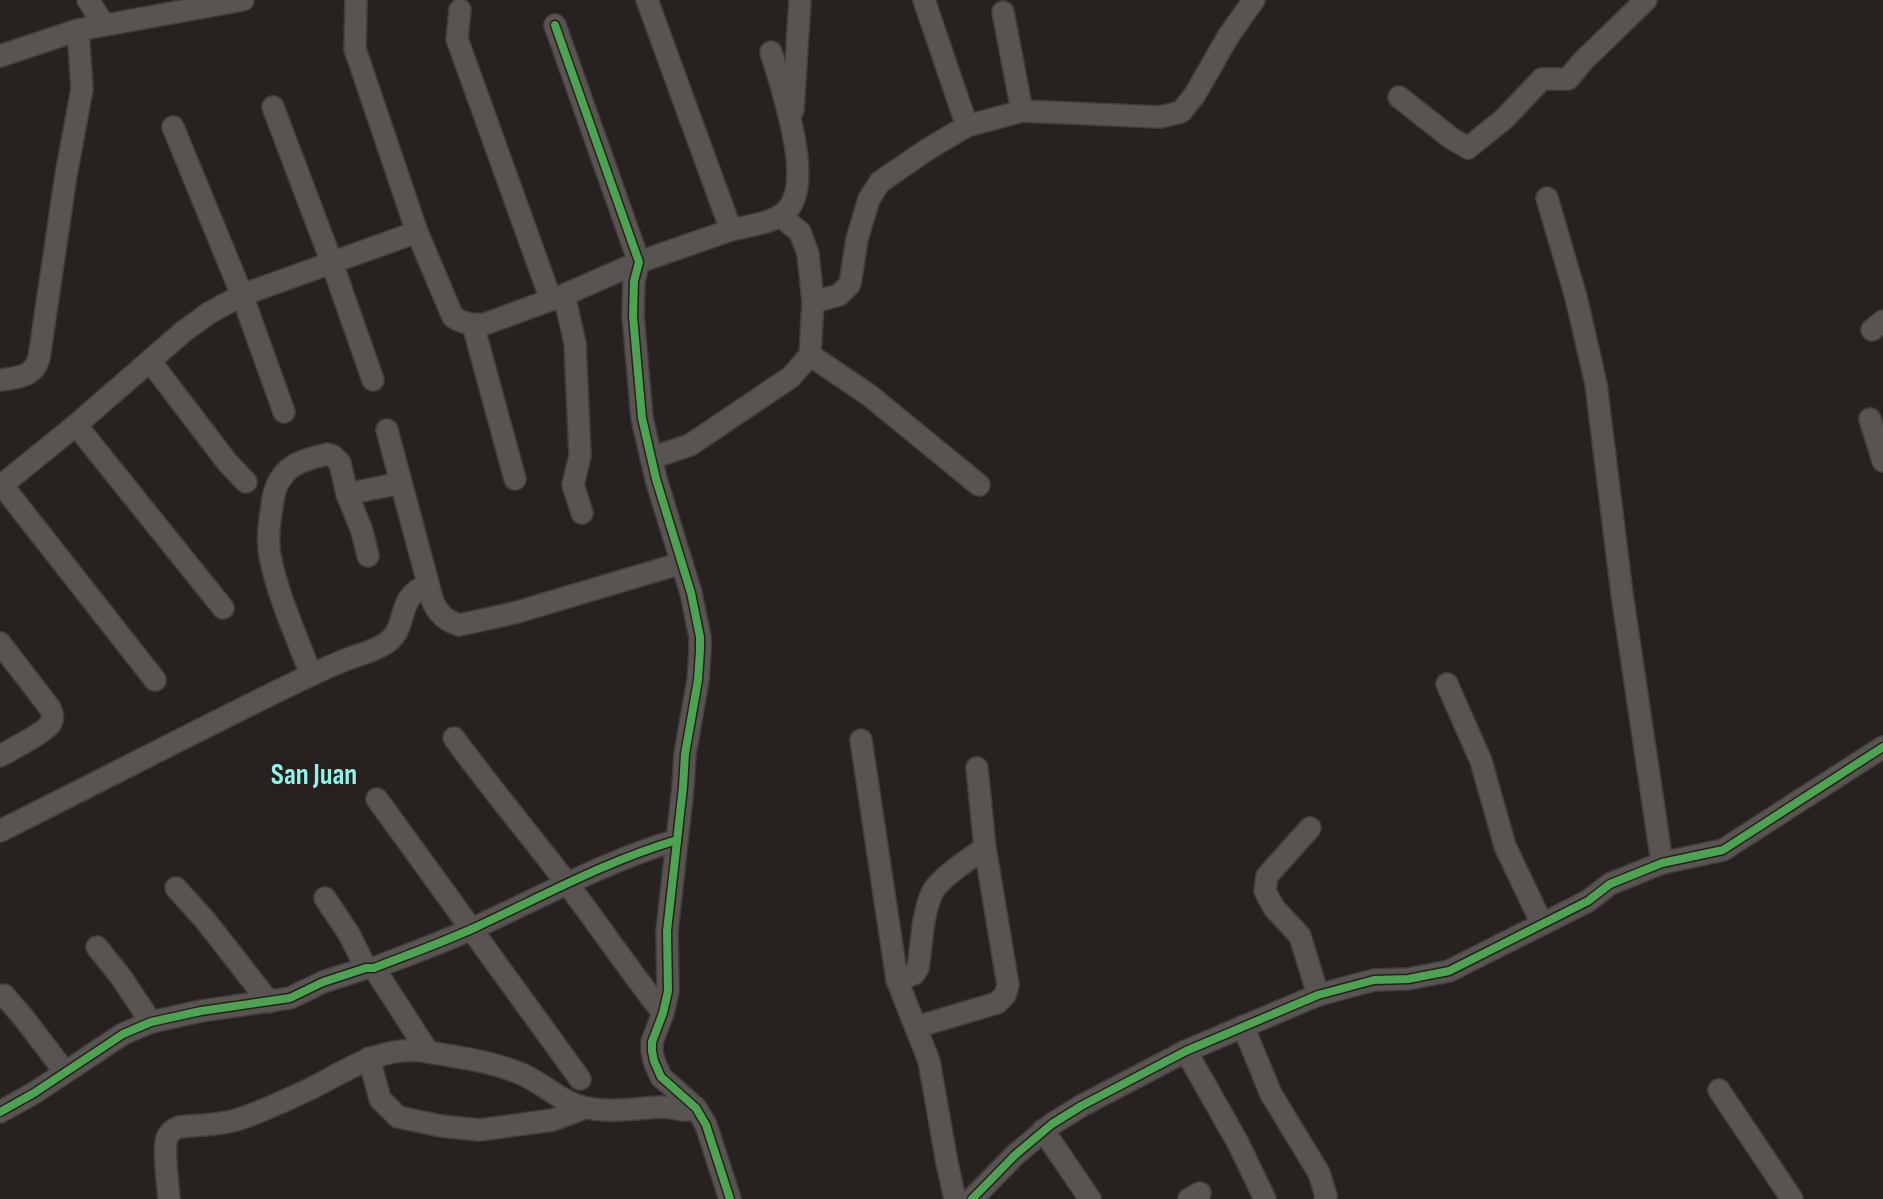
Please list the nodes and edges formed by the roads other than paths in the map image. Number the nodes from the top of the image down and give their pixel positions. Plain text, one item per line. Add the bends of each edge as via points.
1 (88, 0) edge
2 (243, 0) edge
3 (356, 0) edge
4 (647, 0) edge
5 (800, 0) edge
6 (924, 0) edge
7 (1254, 0) edge
8 (1646, 0) edge
9 (460, 10) dead end
10 (1003, 12) dead end
11 (104, 25) junction
12 (555, 25) dead end
13 (78, 30) junction
14 (771, 52) dead end
15 (0, 56) edge
16 (1399, 97) dead end
17 (273, 107) dead end
18 (1022, 111) junction
19 (967, 126) junction
20 (173, 127) dead end
21 (792, 127) junction
22 (1546, 198) dead end
23 (780, 216) junction
24 (731, 230) junction
25 (417, 232) junction
26 (332, 262) junction
27 (640, 262) junction
28 (242, 295) junction
29 (558, 297) junction
30 (813, 302) junction
31 (473, 325) junction
32 (810, 355) junction
33 (150, 361) junction
34 (0, 380) edge
35 (373, 380) dead end
36 (284, 412) dead end
37 (1870, 420) dead end
38 (76, 425) junction
39 (387, 430) dead end
40 (652, 458) junction
41 (1883, 461) edge
42 (515, 479) dead end
43 (246, 482) dead end
44 (401, 483) junction
45 (979, 485) dead end
46 (1, 486) edge
47 (348, 494) junction
48 (582, 513) dead end
49 (368, 556) dead end
50 (682, 563) junction
51 (428, 585) junction
52 (223, 608) dead end
53 (0, 643) edge
54 (311, 675) junction
55 (155, 680) dead end
56 (1447, 684) dead end
57 (454, 738) dead end
58 (862, 740) dead end
59 (1883, 747) edge
60 (0, 756) edge
61 (977, 768) dead end
62 (377, 799) dead end
63 (1310, 828) dead end
64 (0, 831) edge
65 (677, 840) junction
66 (985, 848) junction
67 (1662, 863) junction
68 (567, 883) junction
69 (176, 888) dead end
70 (325, 898) dead end
71 (1542, 924) junction
72 (471, 929) junction
73 (97, 947) dead end
74 (370, 968) junction
75 (897, 980) junction
76 (4, 995) dead end
77 (1318, 995) junction
78 (269, 1002) junction
79 (663, 1013) junction
80 (151, 1022) junction
81 (1243, 1026) junction
82 (916, 1027) junction
83 (1186, 1051) junction
84 (428, 1052) junction
85 (369, 1058) junction
86 (65, 1072) junction
87 (580, 1079) dead end
88 (1718, 1090) dead end
89 (585, 1108) junction
90 (696, 1108) junction
91 (0, 1112) edge
92 (1043, 1130) junction
93 (169, 1199) edge
94 (730, 1199) edge
95 (955, 1199) edge
96 (972, 1199) edge
97 (1090, 1199) edge
98 (1265, 1199) edge
99 (1325, 1199) edge
100 (1792, 1199) edge

1 - 11 street
2 - 11 street
3 - 25 street via 355,50
4 - 24 street
5 - 21 street
6 - 19 street
7 - 18 street via 1181,112 1160,118
8 - 16 street via 1568,79 1542,79 1504,119 1468,148
9 - 29 street via 457,39
10 - 18 street
11 - 13 street
12 - 27 street
13 - 15 street
13 - 34 street via 82,88 39,358 31,372
14 - 21 street
17 - 26 street
18 - 19 street
19 - 30 street via 880,182 869,199 857,239 850,284 839,295
20 - 28 street
21 - 23 street via 797,186 789,209
22 - 67 street via 1576,297 1596,384 1622,594
23 - 24 street
23 - 30 street via 800,232 808,254
24 - 27 street
25 - 26 street
25 - 31 street via 453,317
26 - 28 street
26 - 35 street
27 - 29 street
27 - 40 street via 634,281 633,316 642,418
28 - 33 street via 209,313
28 - 36 street
29 - 31 street via 485,324
29 - 48 street via 575,344 580,456 573,485
30 - 32 street
31 - 42 street
32 - 40 street via 791,377 690,445
32 - 45 street via 869,395
33 - 38 street
33 - 43 street via 226,462
37 - 41 street
38 - 46 street
38 - 52 street
39 - 44 street
40 - 50 street
44 - 47 street
44 - 51 street
46 - 55 street
47 - 49 street
47 - 54 street via 340,463 327,454 300,462 287,471 276,486 272,502 270,555 280,593
50 - 51 street via 514,613 459,625 445,619 436,608
50 - 65 street via 691,593 700,650
51 - 54 street via 417,590 407,601 399,627 390,640
53 - 60 street via 53,716 47,728
54 - 64 street
56 - 71 street via 1481,761 1505,846
57 - 68 street
58 - 75 street
59 - 67 street via 1723,850
61 - 66 street
62 - 72 street
63 - 77 street via 1267,876 1265,891 1274,908 1300,936
65 - 68 street via 644,850
65 - 79 street via 667,931 668,991
66 - 75 street via 959,865 933,891 918,968 914,974
66 - 82 street via 1008,984 1005,994 997,1003
67 - 71 street via 1610,884 1588,901
68 - 72 street
68 - 79 street
69 - 78 street
70 - 74 street
71 - 77 street via 1449,971 1408,980 1374,980
72 - 74 street
72 - 87 street
73 - 80 street
74 - 78 street via 323,982 290,998
74 - 84 street
75 - 82 street
76 - 86 street
77 - 81 street
78 - 80 street
79 - 90 street via 652,1042 654,1061 661,1077
80 - 86 street via 123,1034
81 - 83 street
81 - 99 street via 1271,1094 1319,1173
82 - 95 street via 929,1061
83 - 92 street via 1081,1106
83 - 98 street via 1238,1143
84 - 85 street via 401,1051
84 - 89 street via 476,1060 509,1070
85 - 89 street via 380,1099 398,1117 479,1130 553,1120
85 - 93 street via 240,1119 173,1130 166,1143
86 - 91 street
88 - 100 street
89 - 90 street
90 - 94 street via 709,1131
92 - 96 street
92 - 97 street

